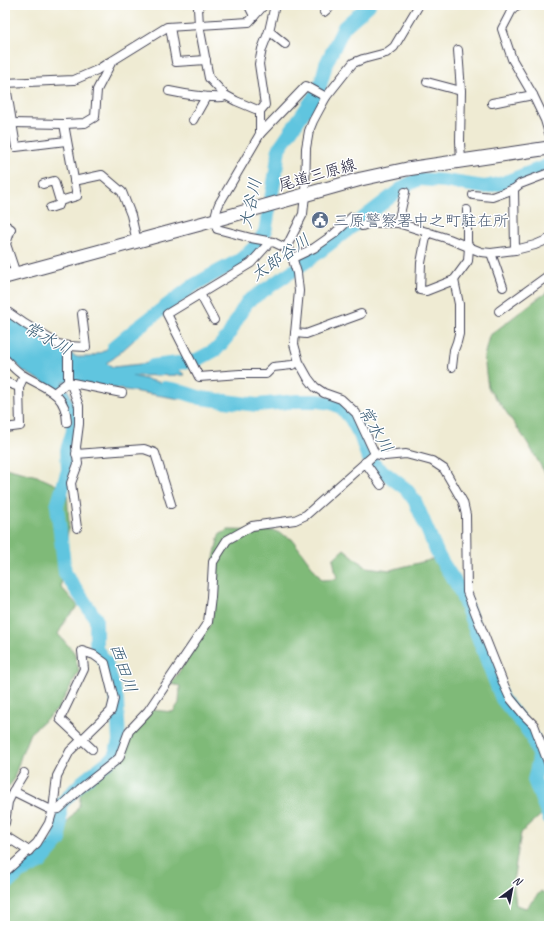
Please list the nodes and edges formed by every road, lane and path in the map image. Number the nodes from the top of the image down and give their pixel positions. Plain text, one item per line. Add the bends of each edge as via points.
1 (200, 5) edge
2 (250, 5) edge
3 (264, 5) edge
4 (275, 5) edge
5 (332, 5) edge
6 (419, 5) edge
7 (518, 5) edge
8 (324, 12) dead end
9 (254, 16) junction
10 (199, 25) junction
11 (170, 27) junction
12 (269, 31) junction
13 (285, 44) dead end
14 (458, 50) dead end
15 (206, 60) junction
16 (112, 61) junction
17 (427, 82) dead end
18 (5, 83) edge
19 (169, 91) dead end
20 (461, 91) junction
21 (5, 92) edge
22 (225, 95) junction
23 (533, 95) junction
24 (206, 97) junction
25 (326, 97) junction
26 (492, 103) dead end
27 (260, 111) junction
28 (193, 120) dead end
29 (12, 123) junction
30 (64, 124) junction
31 (549, 133) edge
32 (260, 134) junction
33 (66, 141) junction
34 (549, 148) edge
35 (461, 161) junction
36 (549, 173) edge
37 (74, 181) junction
38 (44, 184) dead end
39 (514, 189) junction
40 (405, 192) dead end
41 (305, 195) junction
42 (473, 195) dead end
43 (60, 201) junction
44 (50, 208) dead end
45 (467, 210) dead end
46 (352, 217) dead end
47 (215, 220) junction
48 (398, 223) junction
49 (5, 225) edge
50 (362, 226) dead end
51 (427, 232) junction
52 (549, 239) edge
53 (137, 242) junction
54 (273, 242) junction
55 (469, 247) junction
56 (286, 248) junction
57 (515, 250) junction
58 (490, 253) junction
59 (294, 261) junction
60 (11, 275) edge
61 (549, 275) edge
62 (454, 280) junction
63 (503, 287) dead end
64 (200, 294) junction
65 (5, 310) edge
66 (499, 311) dead end
67 (82, 314) dead end
68 (361, 314) dead end
69 (214, 320) dead end
70 (295, 333) junction
71 (68, 346) junction
72 (5, 359) edge
73 (299, 362) junction
74 (452, 367) dead end
75 (24, 376) junction
76 (5, 382) edge
77 (68, 382) junction
78 (19, 387) junction
79 (54, 392) junction
80 (122, 393) dead end
81 (67, 422) dead end
82 (5, 428) edge
83 (76, 454) junction
84 (375, 454) junction
85 (365, 462) junction
86 (381, 484) dead end
87 (171, 504) dead end
88 (77, 528) dead end
89 (82, 738) junction
90 (92, 749) dead end
91 (549, 765) edge
92 (24, 773) dead end
93 (13, 791) junction
94 (53, 810) junction
95 (5, 823) edge
96 (5, 836) edge
97 (29, 851) junction
98 (5, 872) edge

1 - 10 street
2 - 9 street
3 - 9 street
4 - 12 street
5 - 8 street
6 - 25 street via 394,47 386,53 353,63
7 - 23 street via 513,8 502,29 512,59
9 - 10 street via 248,22
10 - 11 street
10 - 15 street
11 - 15 street via 176,62
11 - 16 street via 166,27
12 - 13 street
12 - 27 street via 262,49 260,64 265,105
14 - 20 street
15 - 22 street via 209,78
16 - 18 street via 74,80
16 - 30 street via 97,90 95,117 85,123
17 - 20 street
19 - 24 street
20 - 35 street
21 - 29 street
22 - 24 street
22 - 27 street
23 - 26 street
23 - 31 street
24 - 28 street
25 - 32 street via 306,86
25 - 41 street via 309,131
27 - 32 street
29 - 30 street
29 - 33 street via 16,147
30 - 33 street
32 - 47 street via 219,204
33 - 37 street
34 - 35 main road, 尾道三原線
35 - 41 main road, 尾道三原線 via 361,179
36 - 39 street via 520,184
37 - 43 street via 77,196
37 - 53 street via 102,175 122,192 131,215
38 - 43 street via 54,181
39 - 42 street via 492,197
39 - 57 street
40 - 48 street
41 - 47 main road, 尾道三原線
41 - 56 street via 302,214
43 - 44 street via 59,206
45 - 55 street
46 - 59 street via 334,234
47 - 53 main road, 尾道三原線
47 - 54 street via 217,229
48 - 50 street via 371,223
48 - 51 street
49 - 60 street via 11,229 6,244
51 - 55 street
51 - 62 street via 421,263 420,290
52 - 57 street
53 - 60 main road, 尾道三原線
54 - 56 street
54 - 64 street via 269,243 251,263
55 - 58 street
55 - 62 street via 468,261
56 - 59 street via 290,250
57 - 58 street
58 - 63 street
59 - 70 street via 299,291
61 - 66 street
62 - 74 street via 459,304 459,334
64 - 69 street
64 - 73 street via 167,314 199,377 266,374 273,367
65 - 71 street via 58,344
67 - 71 street via 86,347
68 - 70 street via 306,334
70 - 73 street via 294,344
71 - 77 street
72 - 75 street
73 - 84 street via 315,387 341,399 356,413
75 - 78 street
75 - 79 street
76 - 78 street
77 - 79 street
77 - 80 street
77 - 83 street via 79,406
78 - 82 street via 20,426
79 - 81 street via 63,403
83 - 87 street via 144,449 155,453
83 - 88 street via 78,464 71,483
84 - 85 street
84 - 91 street via 406,454 432,461 444,469 463,502 466,515 467,592 510,698 534,725
85 - 86 street
85 - 94 street via 306,515 294,520 252,526 227,540 213,562 208,622 148,711 129,731 119,758 80,788 59,809
89 - 89 street via 60,719 84,669 82,651 94,654 105,663 114,698 111,711
89 - 90 street
89 - 94 street via 70,751 56,776
92 - 93 street
93 - 94 street
93 - 95 street via 8,802
94 - 97 street via 37,844
96 - 97 street
97 - 98 street

